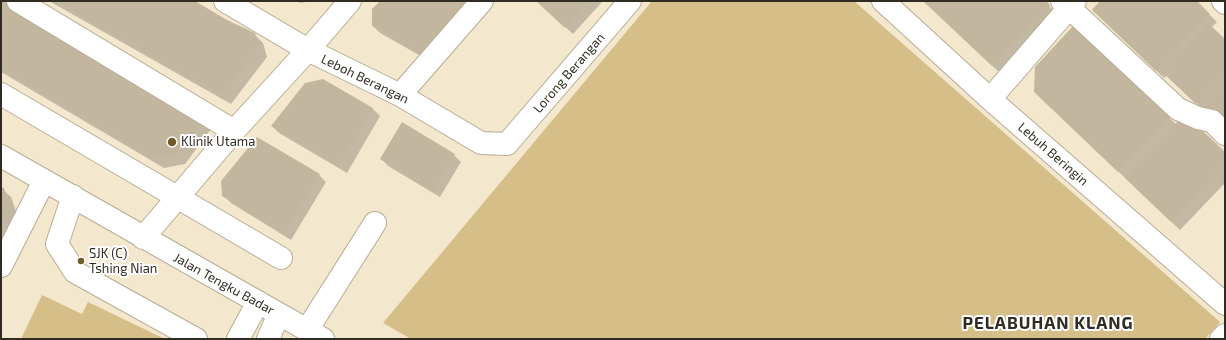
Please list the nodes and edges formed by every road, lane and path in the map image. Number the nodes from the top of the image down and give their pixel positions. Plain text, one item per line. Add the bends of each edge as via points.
1 (18, 1) edge
2 (225, 1) edge
3 (350, 1) edge
4 (482, 1) edge
5 (630, 1) edge
6 (883, 1) edge
7 (1069, 3) edge
8 (308, 50) junction
9 (1, 94) edge
10 (400, 95) junction
11 (990, 99) junction
12 (234, 131) junction
13 (1225, 134) edge
14 (507, 144) joint
15 (1, 156) edge
16 (44, 181) junction
17 (73, 196) junction
18 (177, 197) junction
19 (375, 222) dead end
20 (143, 238) junction
21 (281, 258) dead end
22 (1, 266) edge
23 (258, 302) junction
24 (1225, 304) edge
25 (279, 314) junction
26 (315, 334) edge
27 (1225, 335) edge
28 (196, 339) edge
29 (238, 339) edge
30 (268, 339) edge
31 (1222, 339) edge

1 - 12 street
2 - 8 street, Leboh Berangan
3 - 8 street
4 - 10 street
5 - 14 street, Lorong Berangan
6 - 11 street, Lebuh Beringin
7 - 11 street
7 - 13 street via 1178,109 1212,121
8 - 10 street, Leboh Berangan
8 - 12 street
9 - 18 street
10 - 14 street, Leboh Berangan via 481,143
11 - 24 street, Lebuh Beringin
12 - 18 street
15 - 16 street, Jalan Tengku Badar
16 - 17 street, Jalan Tengku Badar
16 - 22 street
17 - 20 street, Jalan Tengku Badar
17 - 28 street via 57,244 75,272
18 - 20 street
18 - 21 street
19 - 26 street
20 - 23 street, Jalan Tengku Badar
23 - 25 street, Jalan Tengku Badar
23 - 29 street
25 - 26 street, Jalan Tengku Badar
25 - 30 street
27 - 31 street

